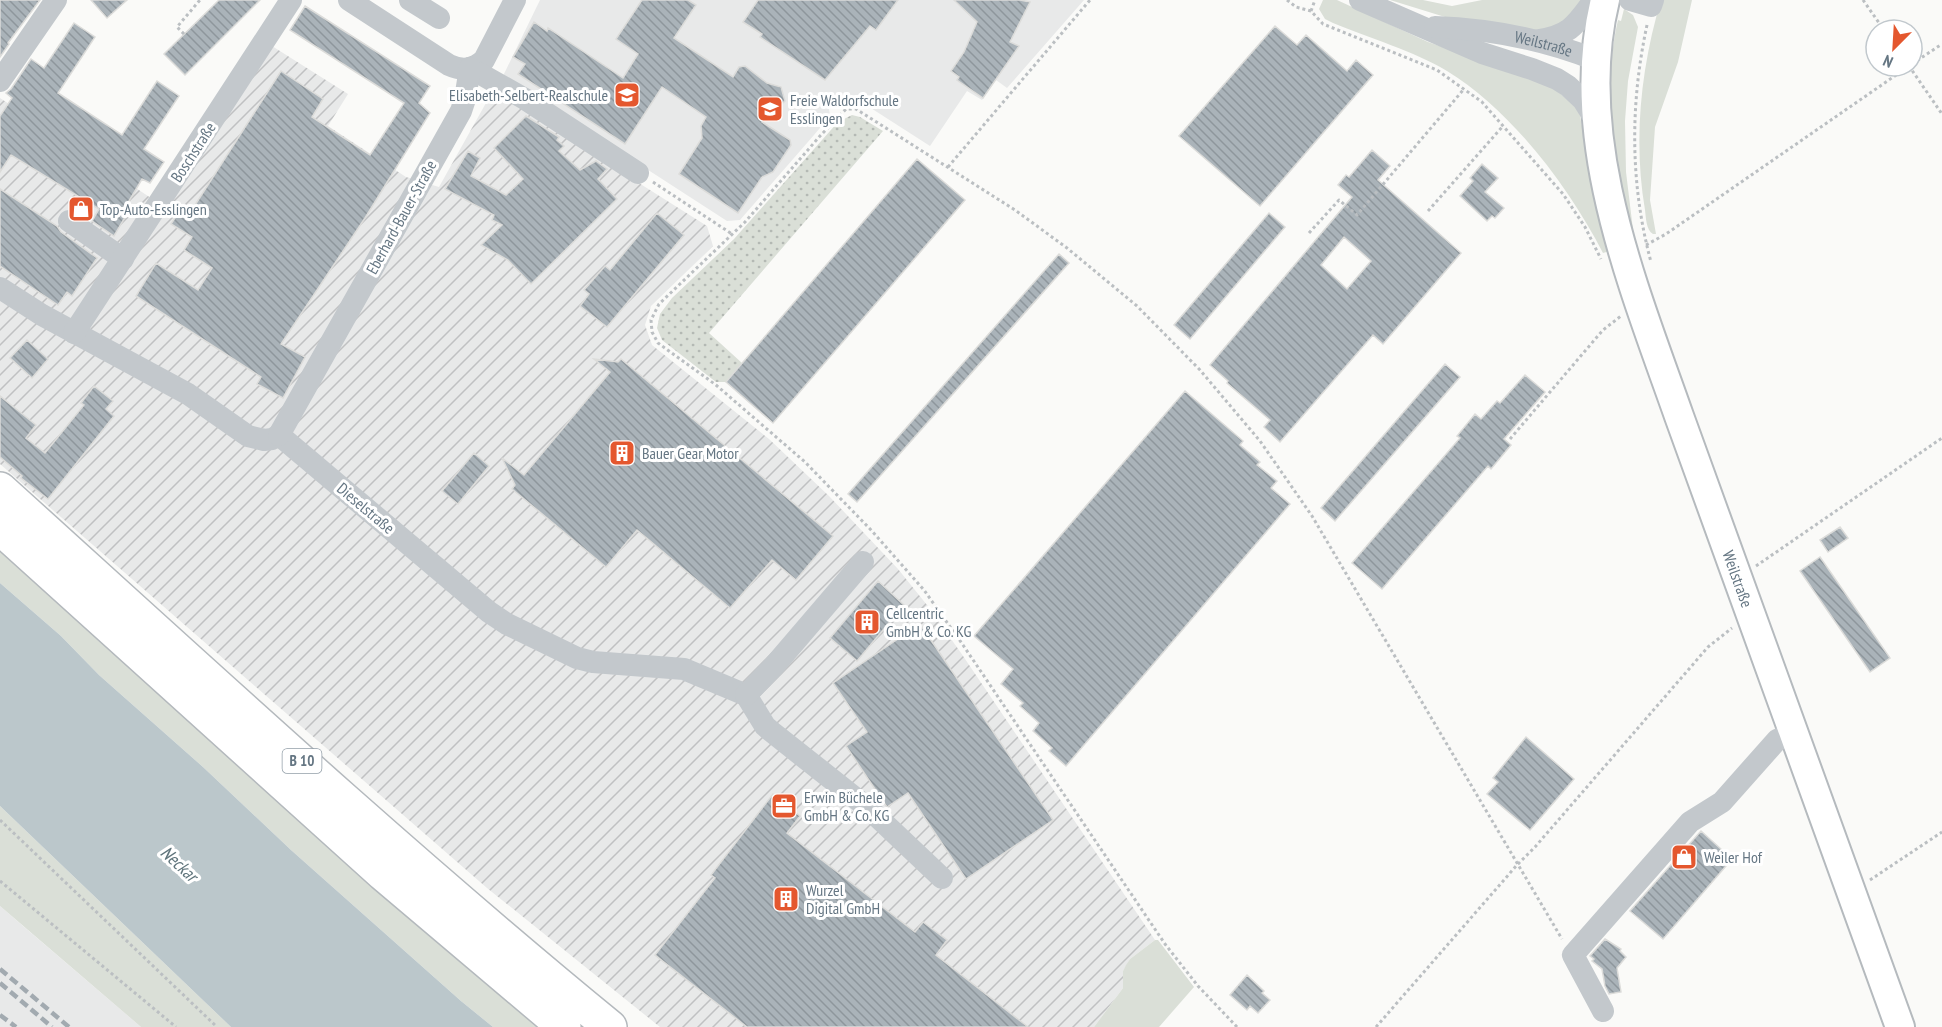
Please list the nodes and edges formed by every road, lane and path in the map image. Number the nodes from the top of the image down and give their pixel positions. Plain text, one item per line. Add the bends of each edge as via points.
1 (56, 0) edge
2 (200, 0) edge
3 (291, 0) edge
4 (349, 0) edge
5 (410, 0) edge
6 (515, 0) edge
7 (1090, 0) edge
8 (1287, 0) edge
9 (1315, 0) edge
10 (1360, 0) edge
11 (1863, 0) edge
12 (1645, 2) edge
13 (1595, 10) edge
14 (1311, 11) junction
15 (439, 18) dead end
16 (1876, 18) edge
17 (1425, 27) junction
18 (184, 34) dead end
19 (1535, 41) junction
20 (1942, 44) edge
21 (1924, 56) edge
22 (1596, 60) junction
23 (470, 68) junction
24 (1532, 69) junction
25 (0, 81) edge
26 (1464, 90) junction
27 (1942, 114) edge
28 (1598, 124) junction
29 (1503, 126) junction
30 (948, 167) junction
31 (638, 173) joint
32 (1428, 211) dead end
33 (69, 221) dead end
34 (1309, 233) dead end
35 (732, 234) junction
36 (1646, 244) junction
37 (123, 259) junction
38 (1651, 263) dead end
39 (1604, 266) dead end
40 (0, 288) edge
41 (1626, 325) dead end
42 (74, 333) junction
43 (279, 435) junction
44 (1942, 438) edge
45 (1510, 439) dead end
46 (0, 489) edge
47 (0, 528) edge
48 (1752, 555) dead end
49 (863, 562) dead end
50 (1731, 619) dead end
51 (746, 695) junction
52 (1794, 733) junction
53 (0, 820) edge
54 (1942, 832) edge
55 (1517, 865) junction
56 (942, 878) dead end
57 (1870, 880) dead end
58 (0, 881) edge
59 (1573, 955) junction
60 (1603, 1011) dead end
61 (176, 1027) edge
62 (217, 1027) edge
63 (564, 1027) edge
64 (610, 1027) edge
65 (1237, 1027) edge
66 (1376, 1027) edge
67 (1900, 1027) edge

1 - 25 street
2 - 18 path via 177,27
3 - 37 street, Boschstraße
4 - 23 street via 449,64
5 - 15 street
6 - 23 street via 487,55
7 - 30 path
8 - 14 path
9 - 14 path
10 - 17 street, Weilstraße
11 - 16 path
12 - 36 path via 1634,126 1637,192
13 - 19 street via 1563,34
13 - 22 main road
14 - 26 path via 1323,24 1429,66
17 - 19 street, Weilstraße via 1471,29
17 - 24 street, Weilstraße via 1482,53
19 - 22 street, Weilstraße
20 - 21 path
22 - 24 street
22 - 28 main road, Weilstraße
23 - 31 street via 513,91
23 - 43 street, Eberhard-Bauer-Straße via 460,111
24 - 28 street, Weilstraße via 1575,92
26 - 29 path via 1482,102
26 - 34 path via 1357,215 1339,200
27 - 36 path via 1909,66
28 - 52 main road, Weilstraße via 1615,219 1650,333
29 - 32 path
29 - 39 path via 1563,194
30 - 35 path via 856,109 846,109
30 - 55 path via 1029,220 1120,291 1200,370 1247,425 1312,516
31 - 35 path
33 - 37 street
35 - 65 path via 655,310 651,326 658,343 716,385 805,462 910,573 1165,944
36 - 38 path
37 - 42 street, Boschstraße
40 - 42 street
41 - 45 path via 1623,315 1603,330
42 - 43 street via 188,394 248,436 264,440
43 - 51 street, Dieselstraße via 507,624 577,658 684,669
44 - 48 path via 1756,566
46 - 64 highway, B 10 via 412,860
47 - 63 highway, B 10 via 383,874
49 - 51 street
50 - 55 path via 1734,627 1708,647
51 - 56 street via 765,726 868,808
52 - 59 street via 1777,740 1722,802 1690,822
52 - 67 main road, Weilstraße
53 - 62 path
54 - 57 path
55 - 59 path
55 - 66 path
58 - 61 path
59 - 60 street

